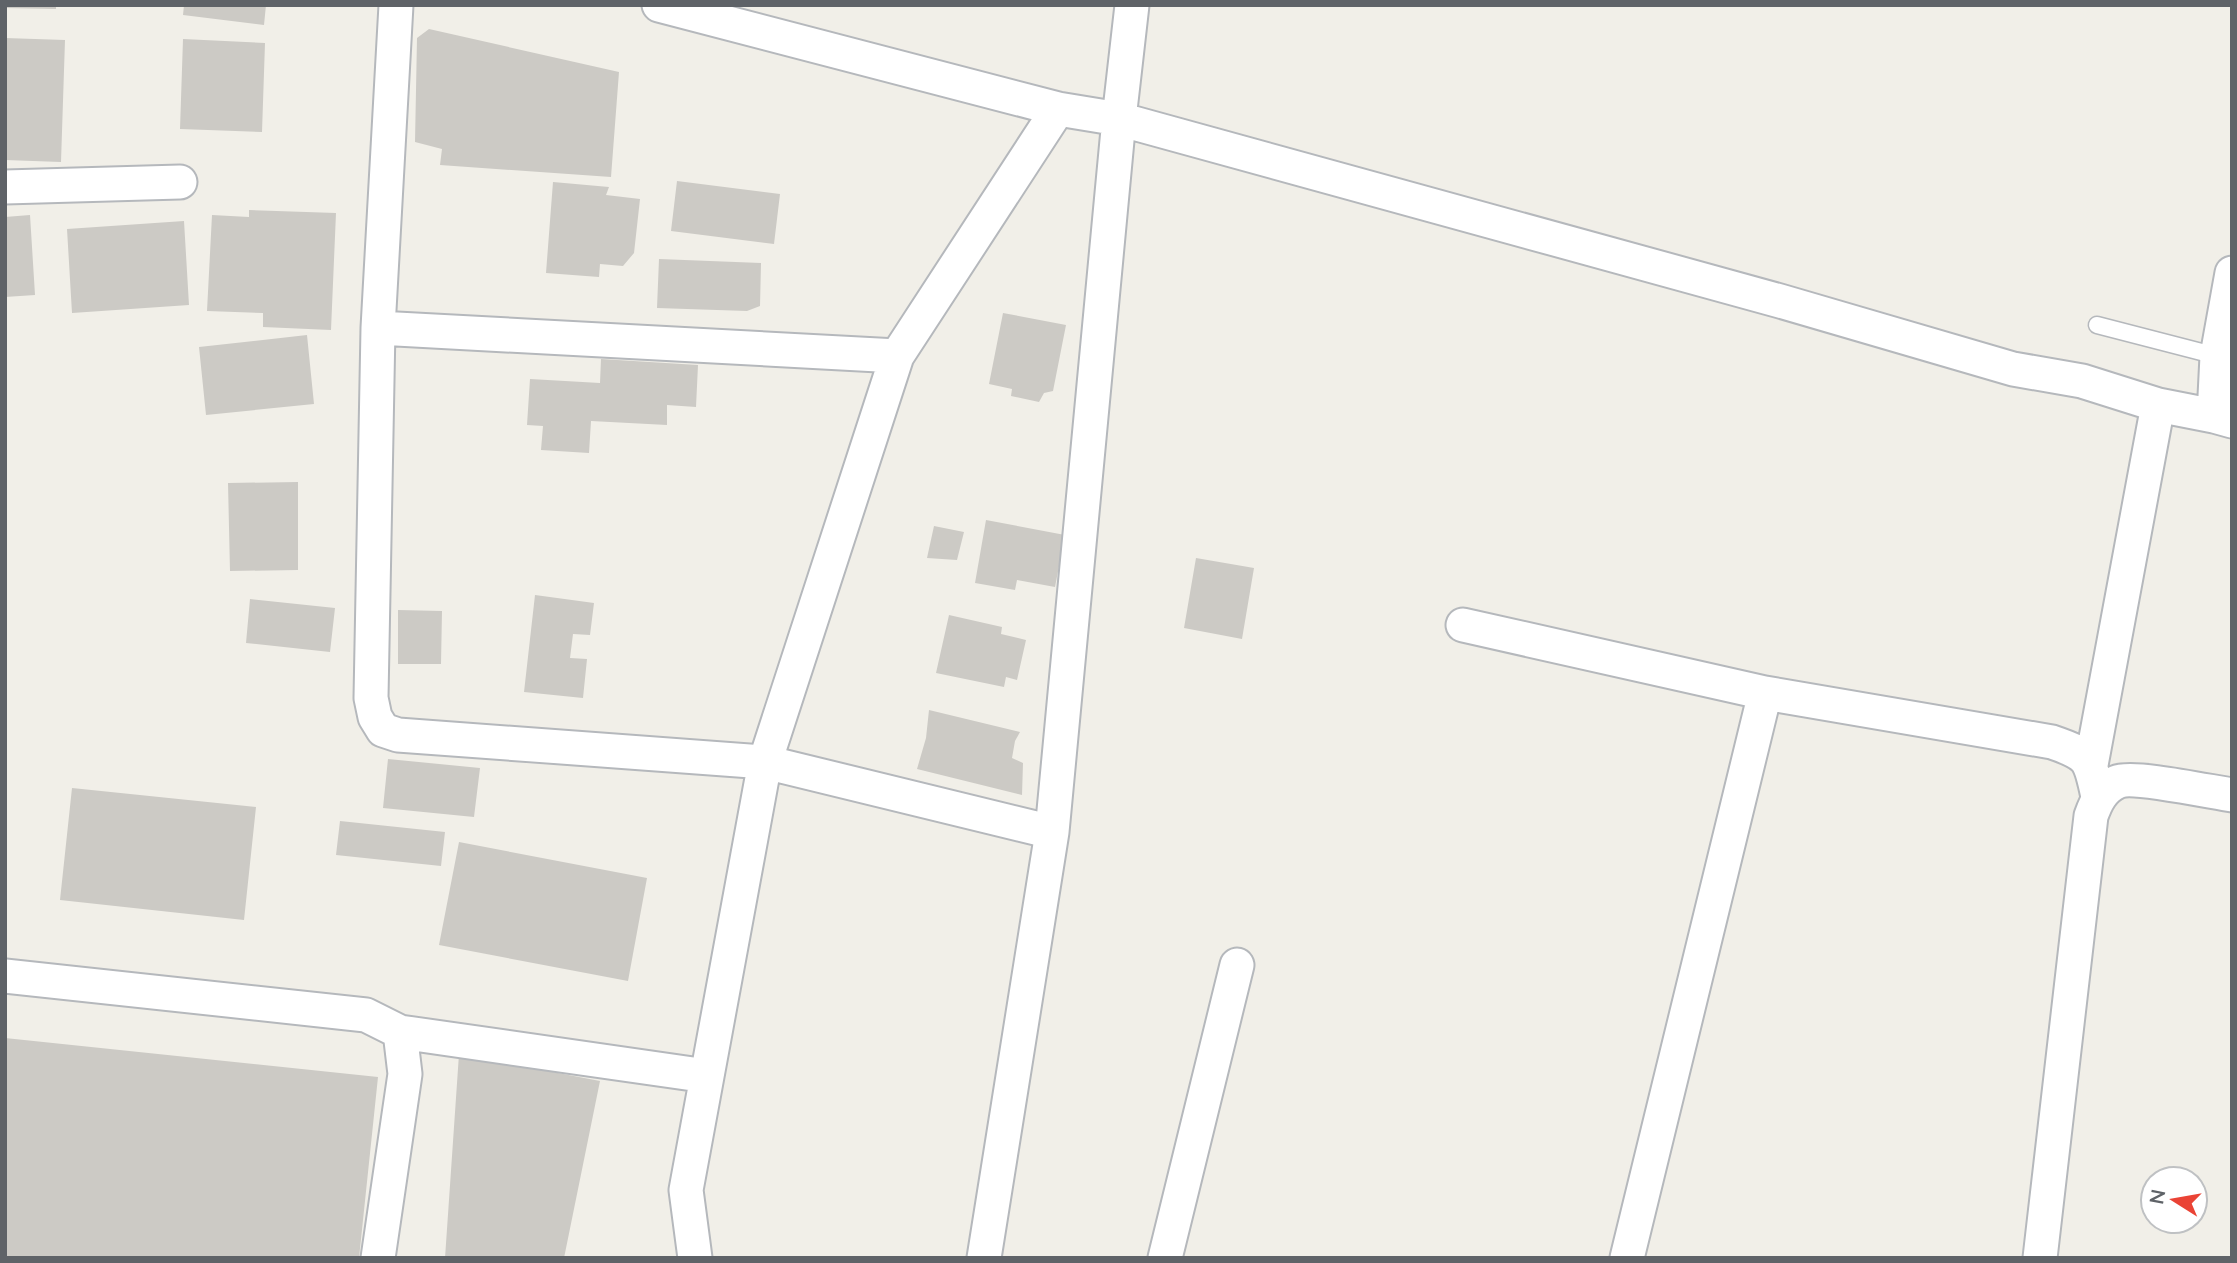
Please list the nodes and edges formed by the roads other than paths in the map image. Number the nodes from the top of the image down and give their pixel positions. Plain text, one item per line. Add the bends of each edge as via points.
1 (396, 5) edge
2 (659, 5) edge
3 (1132, 5) edge
4 (1058, 109) junction
5 (1119, 119) junction
6 (180, 182) dead end
7 (5, 187) edge
8 (2232, 273) edge
9 (2097, 325) dead end
10 (378, 328) junction
11 (897, 356) junction
12 (2217, 356) junction
13 (2158, 405) junction
14 (2223, 418) edge
15 (1464, 625) dead end
16 (1765, 693) junction
17 (765, 762) junction
18 (2091, 765) junction
19 (2232, 795) edge
20 (2098, 797) junction
21 (1052, 832) junction
22 (1237, 965) dead end
23 (5, 976) edge
24 (400, 1032) junction
25 (707, 1076) junction
26 (378, 1258) edge
27 (695, 1258) edge
28 (984, 1258) edge
29 (1165, 1258) edge
30 (1627, 1258) edge
31 (2040, 1258) edge

1 - 10 street
2 - 4 street
3 - 5 street
4 - 5 street
4 - 11 street
5 - 13 street via 2013,369 2082,381
5 - 21 street
6 - 7 street
8 - 12 street
9 - 12 lane
10 - 11 street
10 - 17 street via 371,698 383,730 398,735
11 - 17 street
12 - 14 street
13 - 14 street
13 - 18 street
15 - 16 street
16 - 18 street via 2052,742 2077,750
16 - 30 street
17 - 21 street
17 - 25 street
18 - 20 street
19 - 20 street via 2118,781
20 - 31 street via 2091,816
21 - 28 street
22 - 29 street
23 - 24 street via 366,1015
24 - 25 street
24 - 26 street via 405,1074
25 - 27 street via 686,1190

